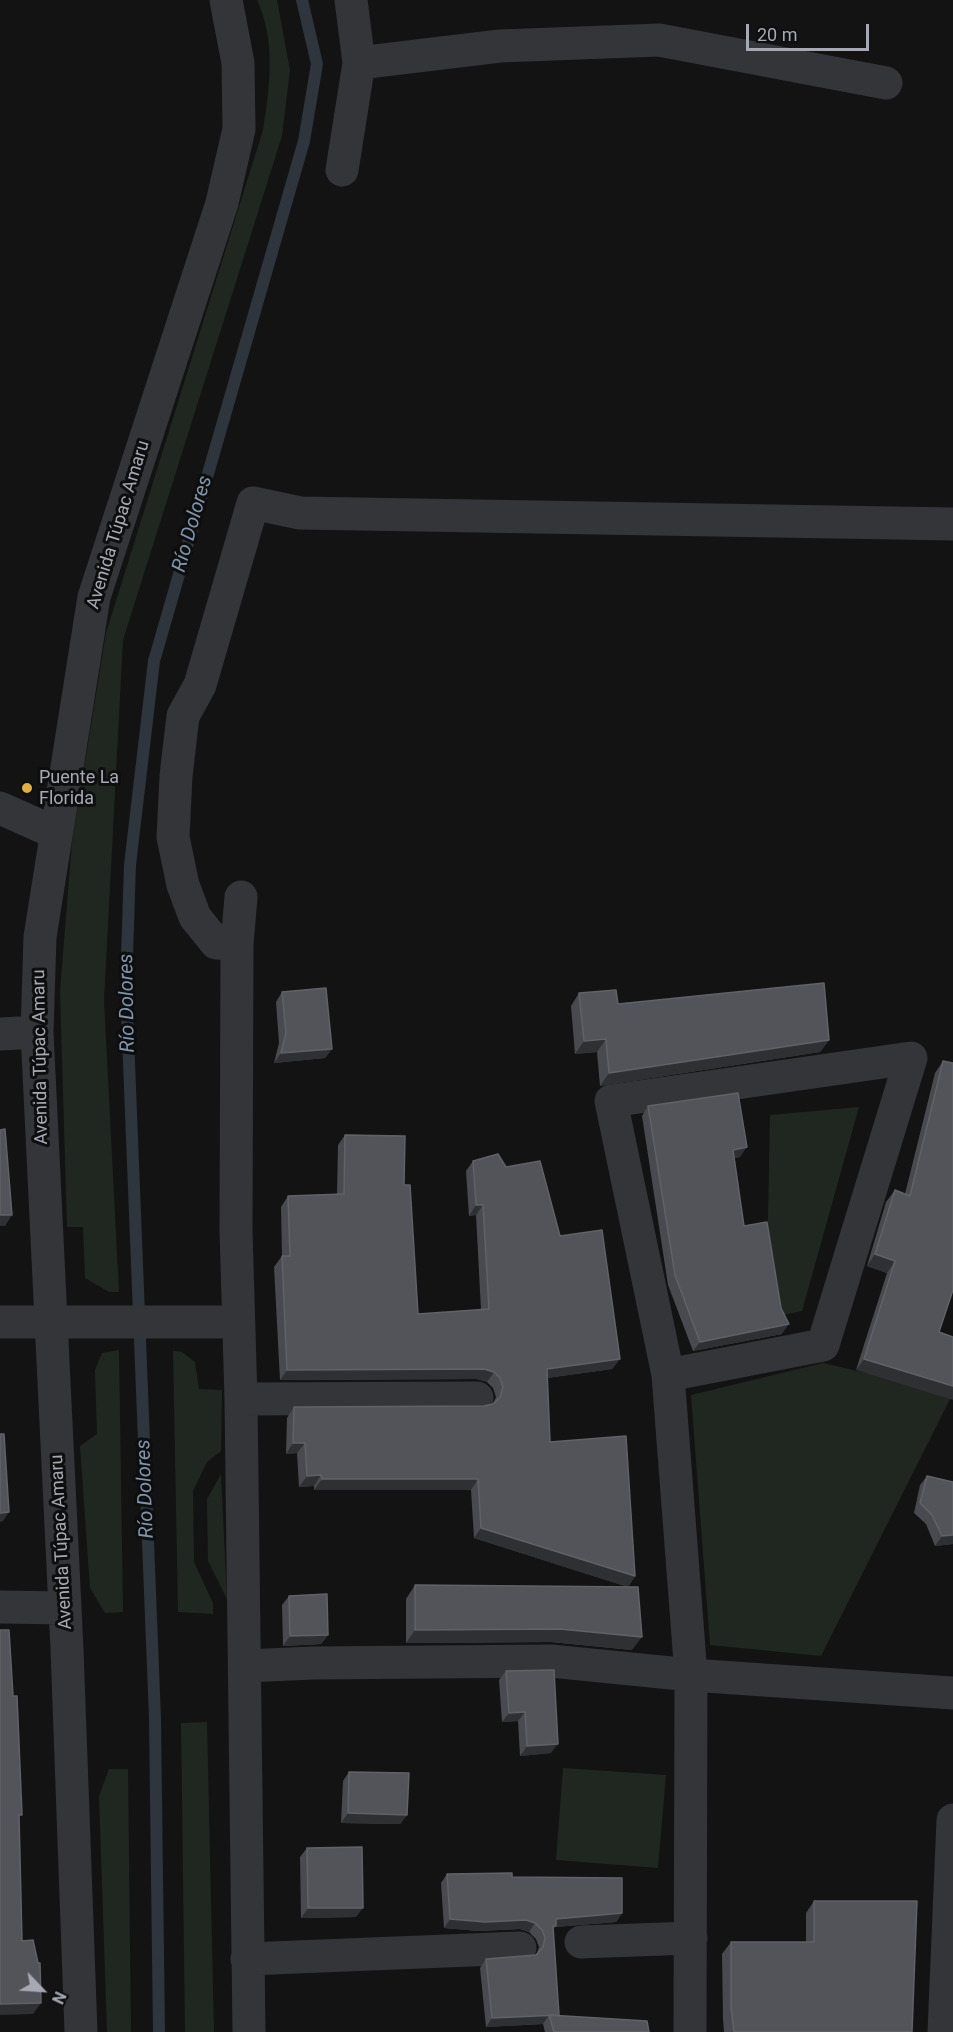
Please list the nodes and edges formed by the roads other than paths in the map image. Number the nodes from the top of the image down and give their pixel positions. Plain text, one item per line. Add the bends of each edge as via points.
1 (226, 0) edge
2 (351, 0) edge
3 (359, 63) junction
4 (886, 83) dead end
5 (342, 170) dead end
6 (953, 524) edge
7 (0, 808) edge
8 (56, 833) junction
9 (241, 897) dead end
10 (237, 944) junction
11 (37, 1032) junction
12 (0, 1034) edge
13 (0, 1322) edge
14 (221, 1322) junction
15 (65, 1323) junction
16 (668, 1375) junction
17 (477, 1398) dead end
18 (241, 1399) junction
19 (0, 1607) edge
20 (65, 1608) junction
21 (245, 1666) junction
22 (691, 1675) junction
23 (953, 1693) edge
24 (953, 1820) edge
25 (691, 1938) junction
26 (581, 1942) dead end
27 (520, 1948) dead end
28 (247, 1959) junction
29 (81, 2032) edge
30 (249, 2032) edge
31 (690, 2032) edge
32 (944, 2032) edge

1 - 8 street, Avenida Túpac Amaru via 238,63 239,129 222,203 94,597
2 - 3 street
3 - 4 street via 500,46 659,40
3 - 5 street
6 - 10 street via 300,513 253,503 200,685 183,716 173,827 183,885 195,917 216,943
7 - 8 street
8 - 11 street, Avenida Túpac Amaru via 40,937
9 - 10 street
10 - 14 street
11 - 12 street
11 - 15 street, Avenida Túpac Amaru
13 - 15 street
14 - 15 street
14 - 18 street
15 - 20 street, Avenida Túpac Amaru
16 - 16 street via 611,1101 910,1058 824,1345
16 - 22 street
17 - 18 street
18 - 21 street
19 - 20 street
20 - 29 street, Avenida Túpac Amaru
21 - 22 street via 551,1661
21 - 28 street
22 - 23 street
22 - 25 street
24 - 32 street
25 - 26 street
25 - 31 street
27 - 28 street
28 - 30 street

